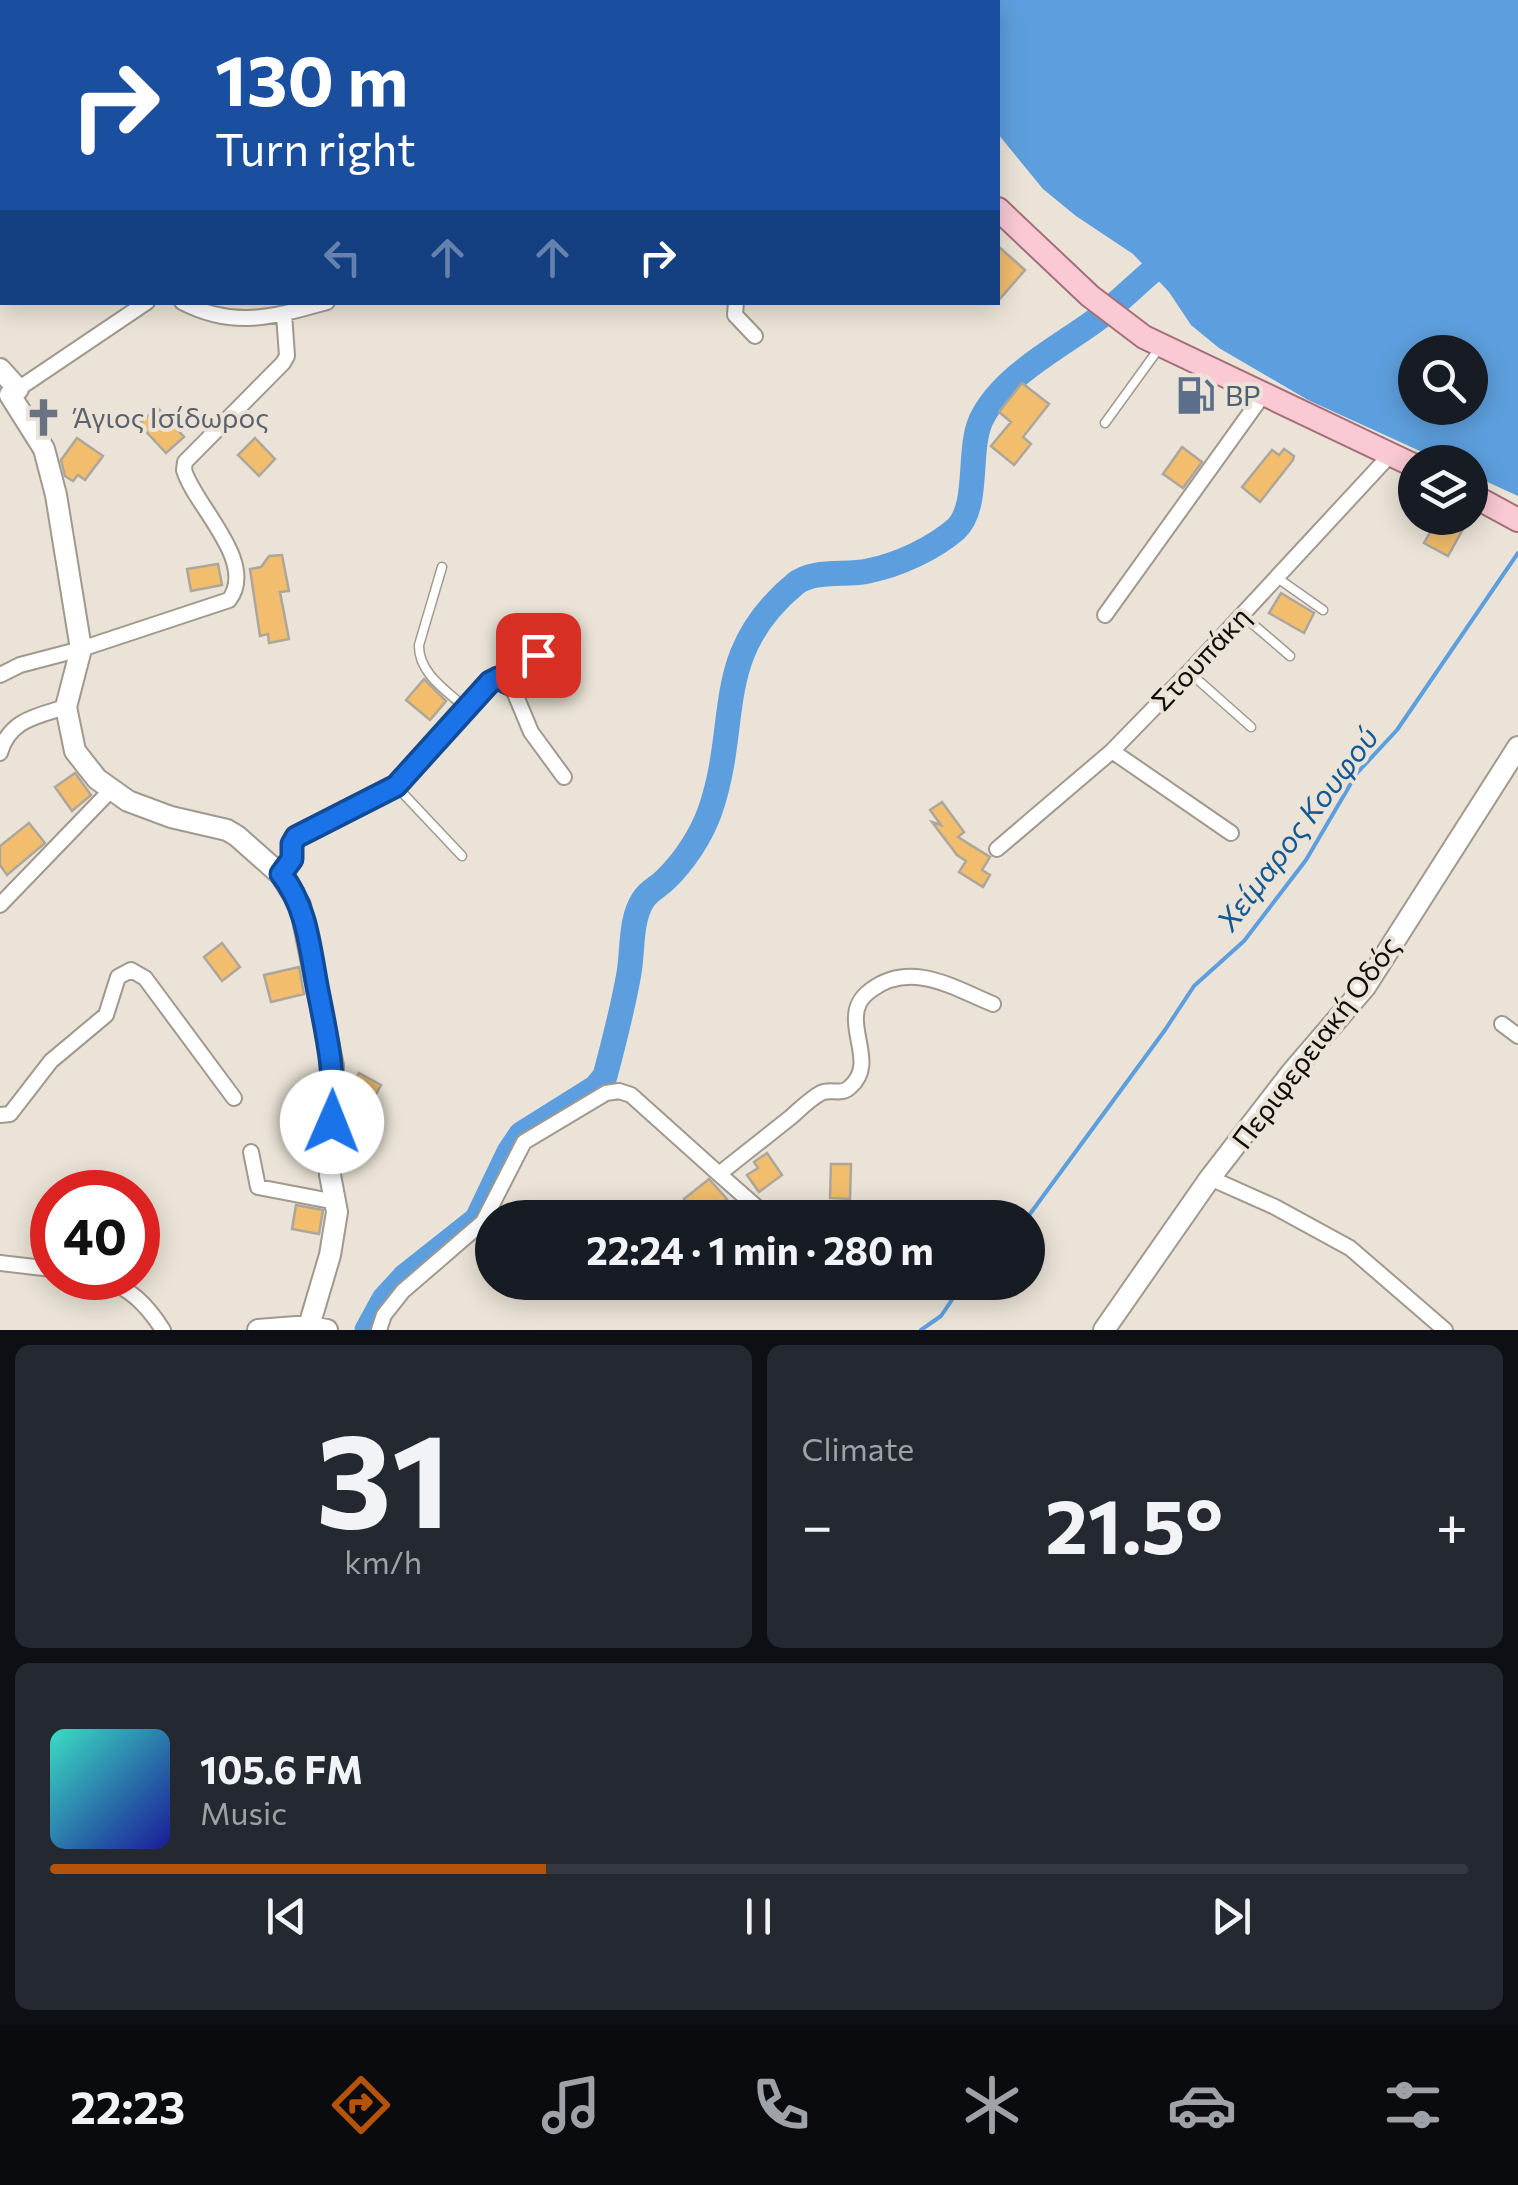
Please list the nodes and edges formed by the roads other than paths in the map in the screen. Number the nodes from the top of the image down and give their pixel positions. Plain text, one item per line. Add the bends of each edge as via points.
1 (1000, 211) edge
2 (143, 305) edge
3 (190, 305) edge
4 (316, 305) edge
5 (736, 305) edge
6 (284, 314) junction
7 (756, 336) dead end
8 (1160, 347) junction
9 (0, 369) edge
10 (9, 395) edge
11 (1263, 395) junction
12 (1106, 423) dead end
13 (1391, 454) junction
14 (1398, 458) edge
15 (1488, 503) edge
16 (1515, 517) edge
17 (442, 567) dead end
18 (1276, 577) junction
19 (1323, 610) dead end
20 (1241, 614) junction
21 (1105, 615) dead end
22 (82, 649) junction
23 (1290, 656) dead end
24 (562, 659) dead end
25 (1190, 672) junction
26 (0, 675) edge
27 (510, 684) junction
28 (66, 706) junction
29 (466, 709) junction
30 (1251, 727) dead end
31 (1518, 748) edge
32 (1112, 751) junction
33 (0, 753) edge
34 (564, 777) dead end
35 (396, 786) junction
36 (111, 790) junction
37 (1231, 832) dead end
38 (997, 849) dead end
39 (462, 856) dead end
40 (281, 874) junction
41 (2, 899) edge
42 (993, 1004) dead end
43 (1502, 1024) dead end
44 (1518, 1036) edge
45 (234, 1098) dead end
46 (0, 1114) edge
47 (252, 1152) dead end
48 (718, 1174) junction
49 (1210, 1178) junction
50 (748, 1200) edge
51 (336, 1202) junction
52 (0, 1263) edge
53 (30, 1266) edge
54 (140, 1300) edge
55 (318, 1328) edge
56 (162, 1330) edge
57 (258, 1330) edge
58 (379, 1330) edge
59 (1104, 1330) edge
60 (1445, 1330) edge

1 - 8 main road via 1090,296
2 - 10 street
3 - 6 street via 231,320
4 - 6 street
5 - 7 street via 735,315
6 - 22 street via 283,363 185,462 231,551 233,594
8 - 11 main road
8 - 12 lane
9 - 10 street
10 - 22 street via 48,458
11 - 13 main road
11 - 21 street
13 - 14 main road
13 - 18 street, Στουπάκη
15 - 16 main road
17 - 29 lane via 418,658
18 - 19 lane
18 - 20 street, Στουπάκη
20 - 23 lane
20 - 25 street, Στουπάκη
22 - 26 street
22 - 28 street
24 - 27 lane via 538,655
25 - 30 lane
25 - 32 street, Στουπάκη
27 - 29 street via 498,678
27 - 34 street via 531,732
28 - 33 street via 20,723
28 - 36 street via 75,751
29 - 35 street
31 - 49 street, Περιφερειακή Οδός via 1364,986
32 - 37 street
32 - 38 street, Στουπάκη
35 - 39 lane
35 - 40 street via 296,837
36 - 40 street via 154,812 228,830
36 - 41 street
40 - 51 street via 305,922 332,1066 330,1175
42 - 48 street via 911,975 876,986 856,1010 863,1052 852,1086 822,1092
43 - 44 street
45 - 46 street via 143,975 131,970 118,977 101,1022 51,1061 10,1114
47 - 51 street via 258,1186
48 - 50 street
48 - 58 street via 631,1094 606,1093 524,1142 483,1222 410,1283
49 - 59 street, Περιφερειακή Οδός
49 - 60 street via 1350,1248
51 - 55 street
52 - 53 street
54 - 56 street
55 - 57 street

